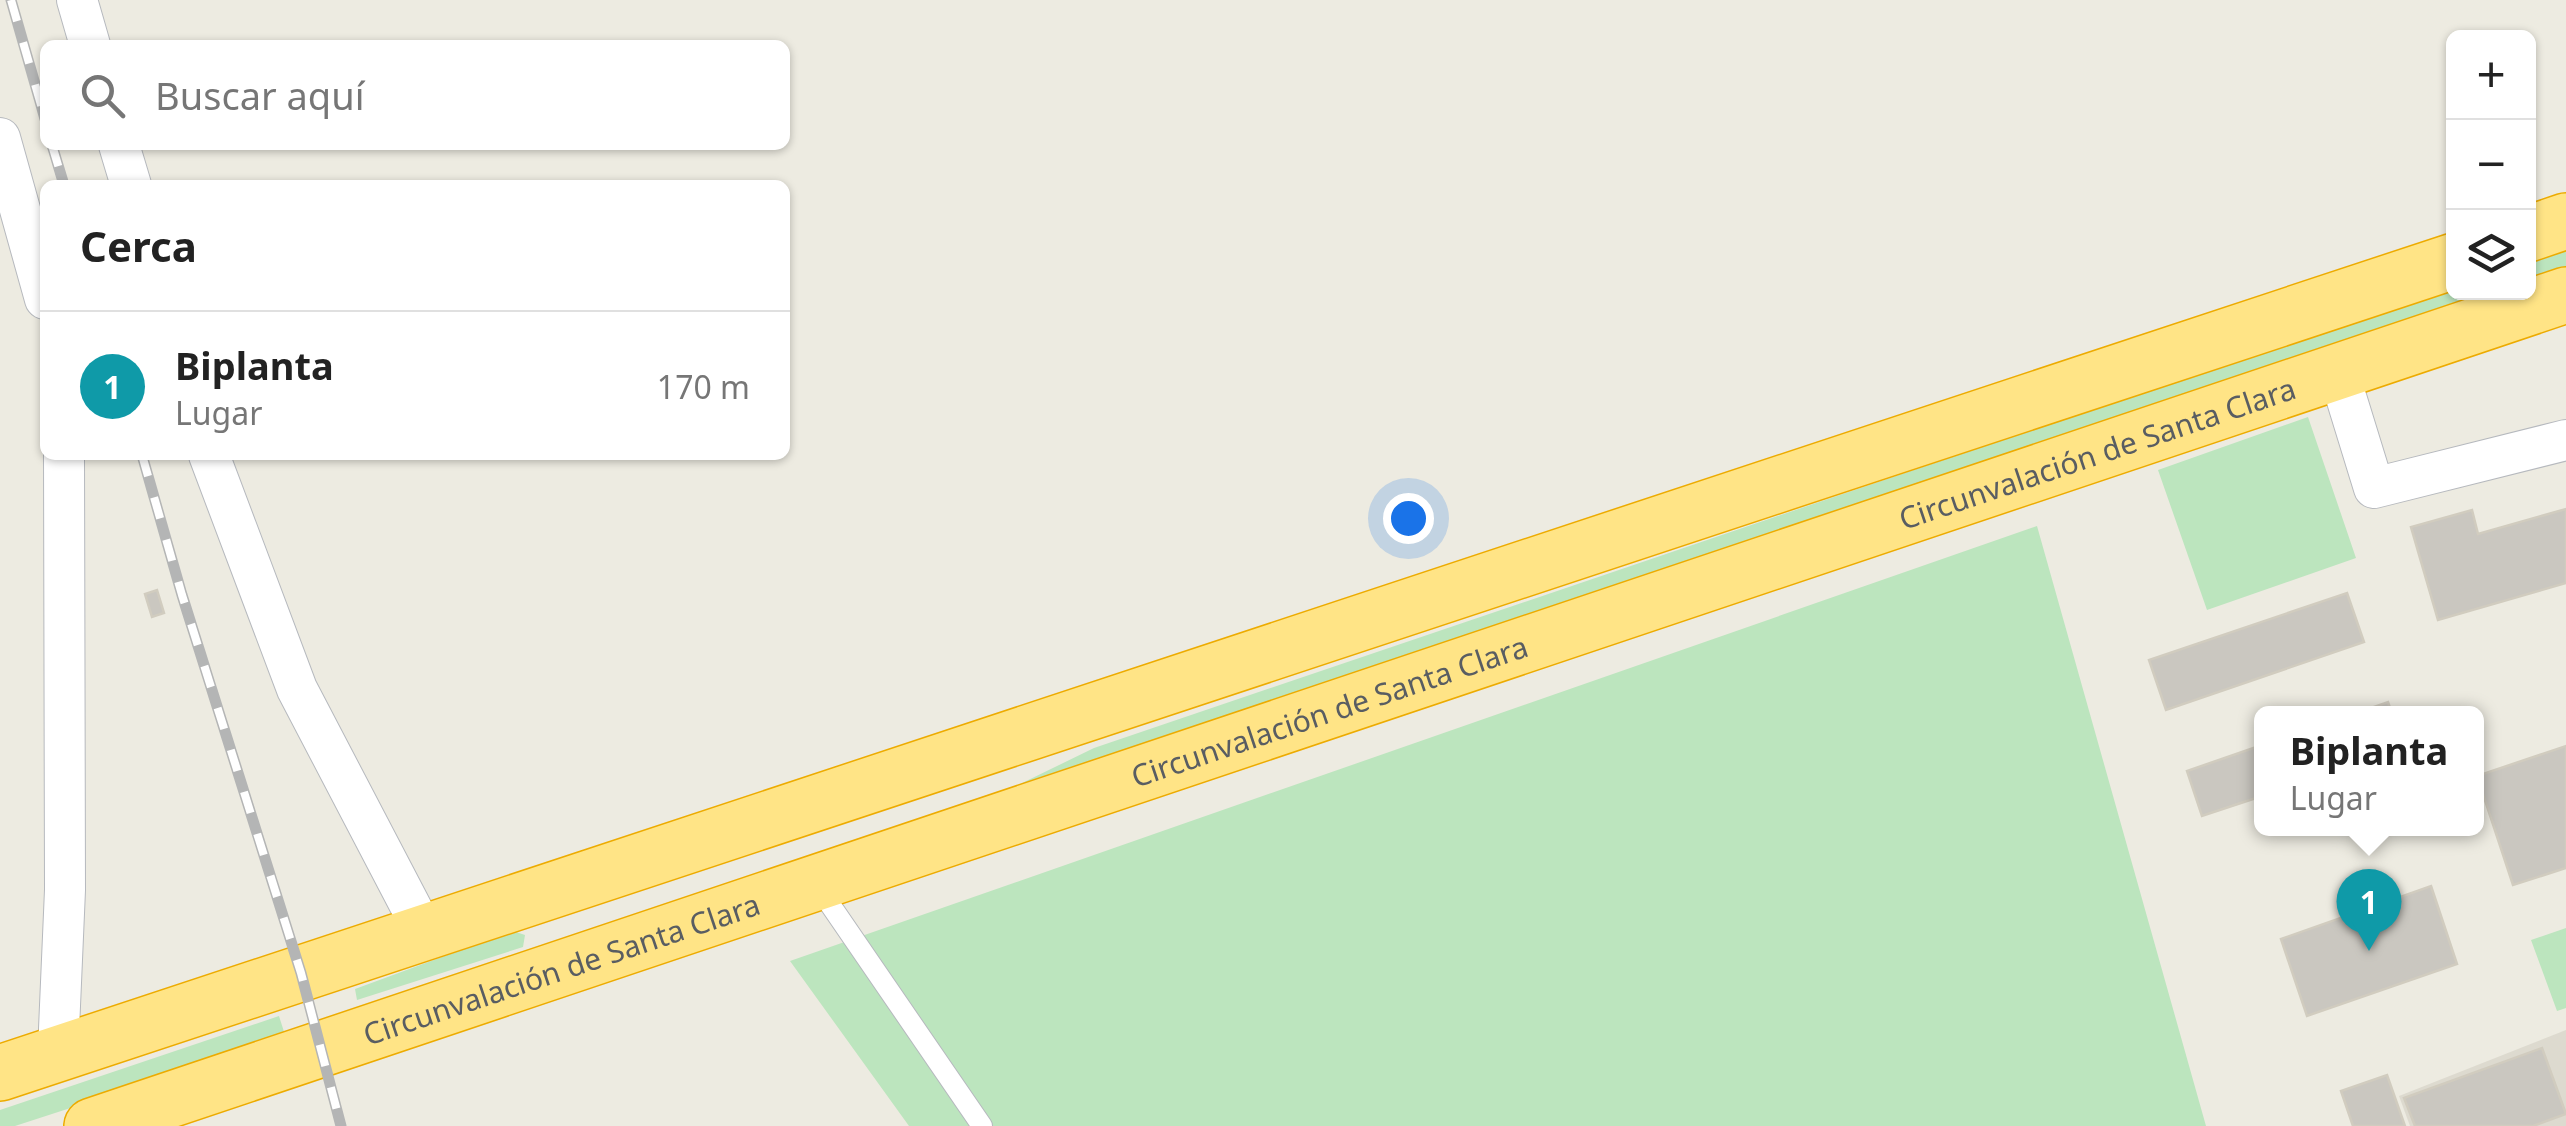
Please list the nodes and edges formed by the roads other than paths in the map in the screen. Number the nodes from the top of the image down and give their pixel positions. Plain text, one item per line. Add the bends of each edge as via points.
1 (77, 0) edge
2 (89, 40) edge
3 (0, 138) edge
4 (120, 150) edge
5 (130, 180) edge
6 (2566, 221) edge
7 (2536, 231) edge
8 (2446, 264) edge
9 (40, 281) edge
10 (2566, 295) edge
11 (2338, 372) junction
12 (2566, 440) edge
13 (64, 460) edge
14 (211, 460) edge
15 (684, 846) junction
16 (815, 883) junction
17 (699, 921) junction
18 (424, 932) junction
19 (58, 1052) junction
20 (0, 1072) edge
21 (92, 1126) edge
22 (982, 1126) edge

1 - 2 street
3 - 9 street
4 - 5 street
6 - 7 highway
8 - 15 highway
10 - 11 highway, Circunvalación de Santa Clara
11 - 12 street via 2374,488
11 - 16 highway, Circunvalación de Santa Clara
13 - 19 street via 65,890
14 - 18 street via 297,688
15 - 17 highway via 666,886 675,910
15 - 18 highway
16 - 17 highway, Circunvalación de Santa Clara
16 - 22 lane
17 - 21 highway, Circunvalación de Santa Clara
18 - 19 highway
19 - 20 highway

